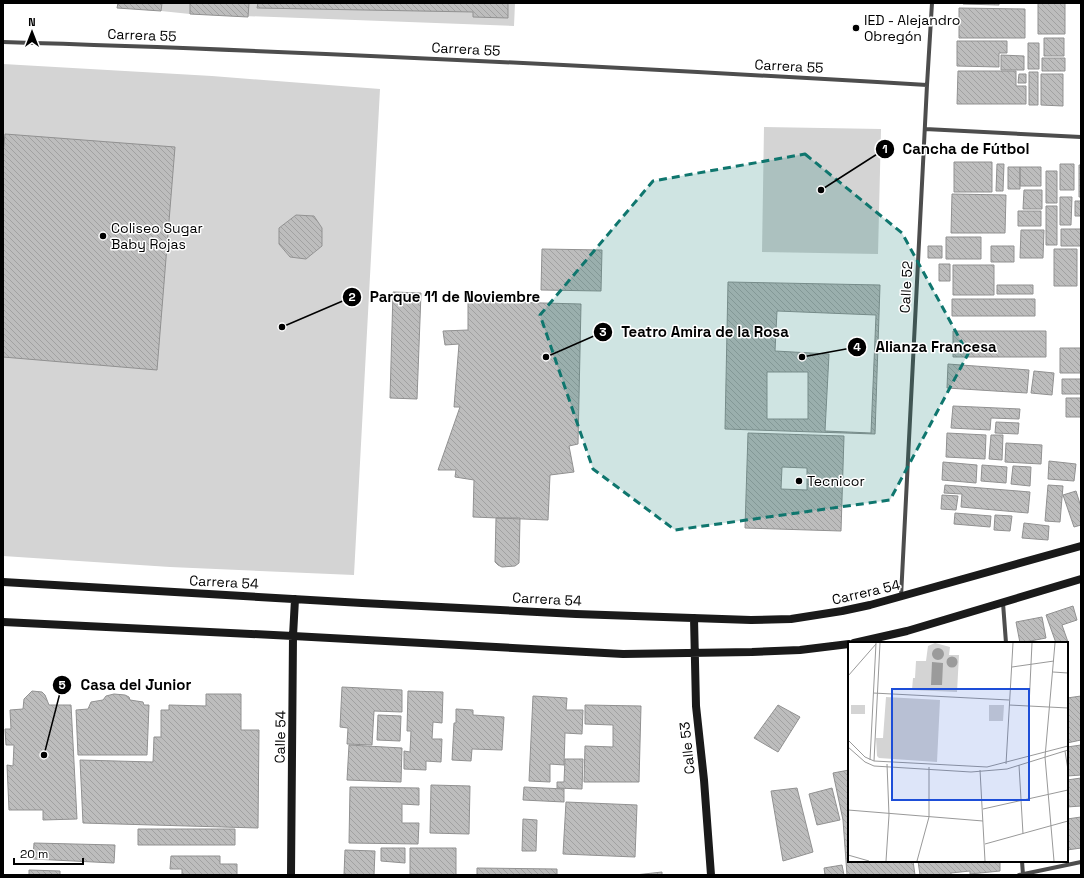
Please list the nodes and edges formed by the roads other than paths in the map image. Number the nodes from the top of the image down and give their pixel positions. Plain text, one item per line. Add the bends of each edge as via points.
1 (932, 3) edge
2 (3, 42) edge
3 (927, 85) junction
4 (925, 129) junction
5 (1081, 137) edge
6 (1081, 546) edge
7 (1081, 579) edge
8 (3, 582) edge
9 (901, 597) junction
10 (295, 599) junction
11 (1003, 603) junction
12 (694, 618) junction
13 (3, 622) edge
14 (293, 636) junction
15 (858, 642) edge
16 (1006, 642) edge
17 (848, 644) edge
18 (695, 654) junction
19 (1022, 862) edge
20 (1081, 862) edge
21 (292, 875) edge
22 (711, 875) edge
23 (1022, 875) edge

1 - 3 street, Calle 52
2 - 3 street, Carrera 55 via 364,55
3 - 4 street, Calle 52
4 - 5 street
4 - 9 street, Calle 52
6 - 9 main road, Carrera 54
7 - 11 main road
8 - 10 main road, Carrera 54
9 - 12 main road, Carrera 54 via 842,611 791,619
10 - 12 main road, Carrera 54
10 - 14 main road, Calle 54
11 - 15 main road via 907,631
11 - 16 street
12 - 18 main road, Calle 53
13 - 14 main road
14 - 18 main road via 623,654
14 - 21 main road, Calle 54
17 - 18 main road via 800,650
18 - 22 main road, Calle 53 via 696,706
19 - 23 street
20 - 23 street

